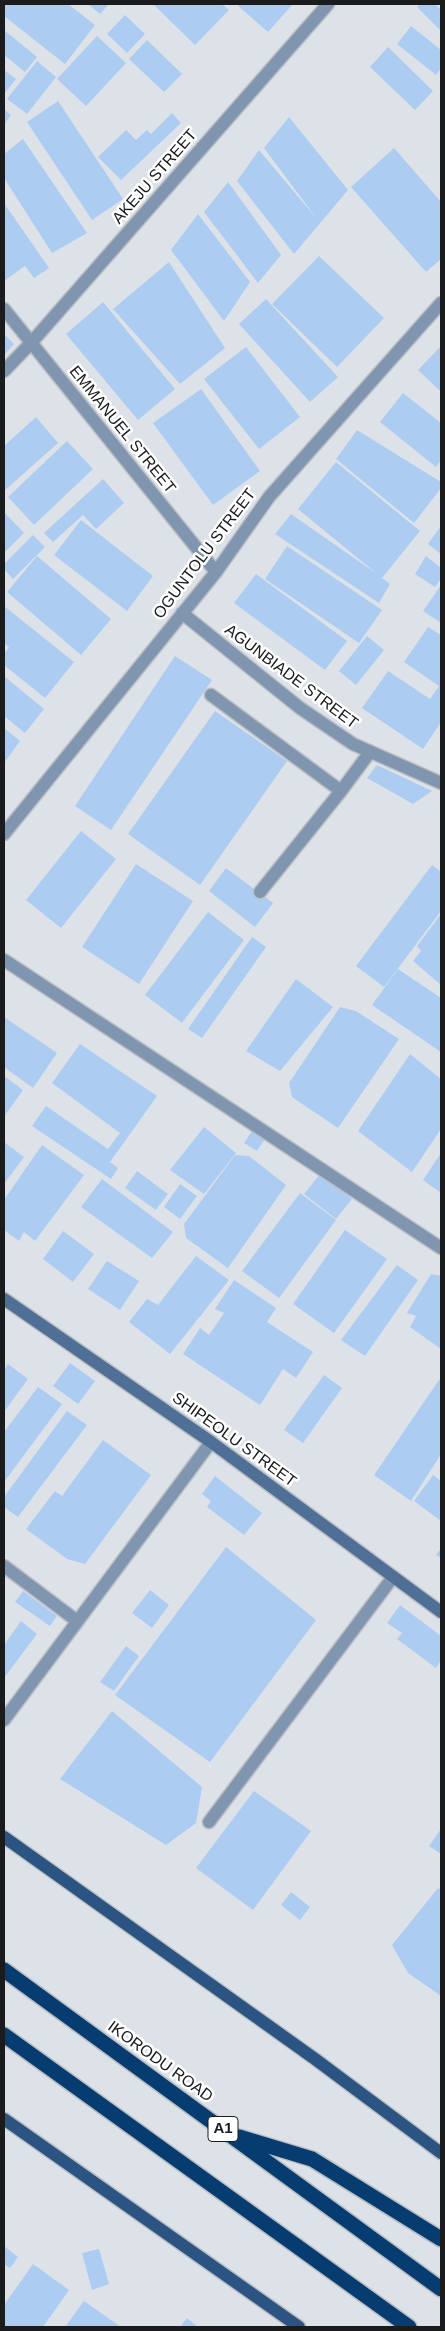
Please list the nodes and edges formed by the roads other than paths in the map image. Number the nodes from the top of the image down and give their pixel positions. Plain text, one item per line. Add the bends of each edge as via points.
1 (328, 4) edge
2 (441, 303) edge
3 (4, 309) edge
4 (31, 343) junction
5 (4, 371) edge
6 (216, 572) junction
7 (182, 614) junction
8 (211, 695) dead end
9 (370, 752) junction
10 (441, 783) edge
11 (341, 790) junction
12 (4, 834) edge
13 (260, 892) dead end
14 (4, 960) edge
15 (441, 1248) edge
16 (4, 1299) edge
17 (211, 1442) junction
18 (4, 1566) edge
19 (393, 1577) junction
20 (441, 1612) edge
21 (77, 1621) junction
22 (4, 1720) edge
23 (209, 1822) dead end
24 (4, 1837) edge
25 (4, 1970) edge
26 (4, 2035) edge
27 (4, 2119) edge
28 (228, 2133) junction
29 (441, 2153) edge
30 (441, 2239) edge
31 (441, 2289) edge
32 (299, 2327) edge
33 (409, 2327) edge

1 - 4 street, AKEJU STREET
2 - 6 street, OGUNTOLU STREET via 268,496
3 - 4 street, EMMANUEL STREET
4 - 5 street, AKEJU STREET
4 - 6 street, EMMANUEL STREET
6 - 7 street, OGUNTOLU STREET
7 - 9 street, AGUNBIADE STREET via 300,708
7 - 12 street, OGUNTOLU STREET
8 - 11 street
9 - 10 street, AGUNBIADE STREET
9 - 11 street
11 - 13 street
14 - 15 street
16 - 17 street, SHIPEOLU STREET
17 - 19 street, SHIPEOLU STREET
17 - 21 street
18 - 21 street
19 - 20 street, SHIPEOLU STREET
19 - 23 street
21 - 22 street
24 - 29 main road
25 - 28 highway, IKORODU ROAD / A1
26 - 33 highway
27 - 32 main road
28 - 30 highway via 312,2159
28 - 31 highway, IKORODU ROAD / A1

